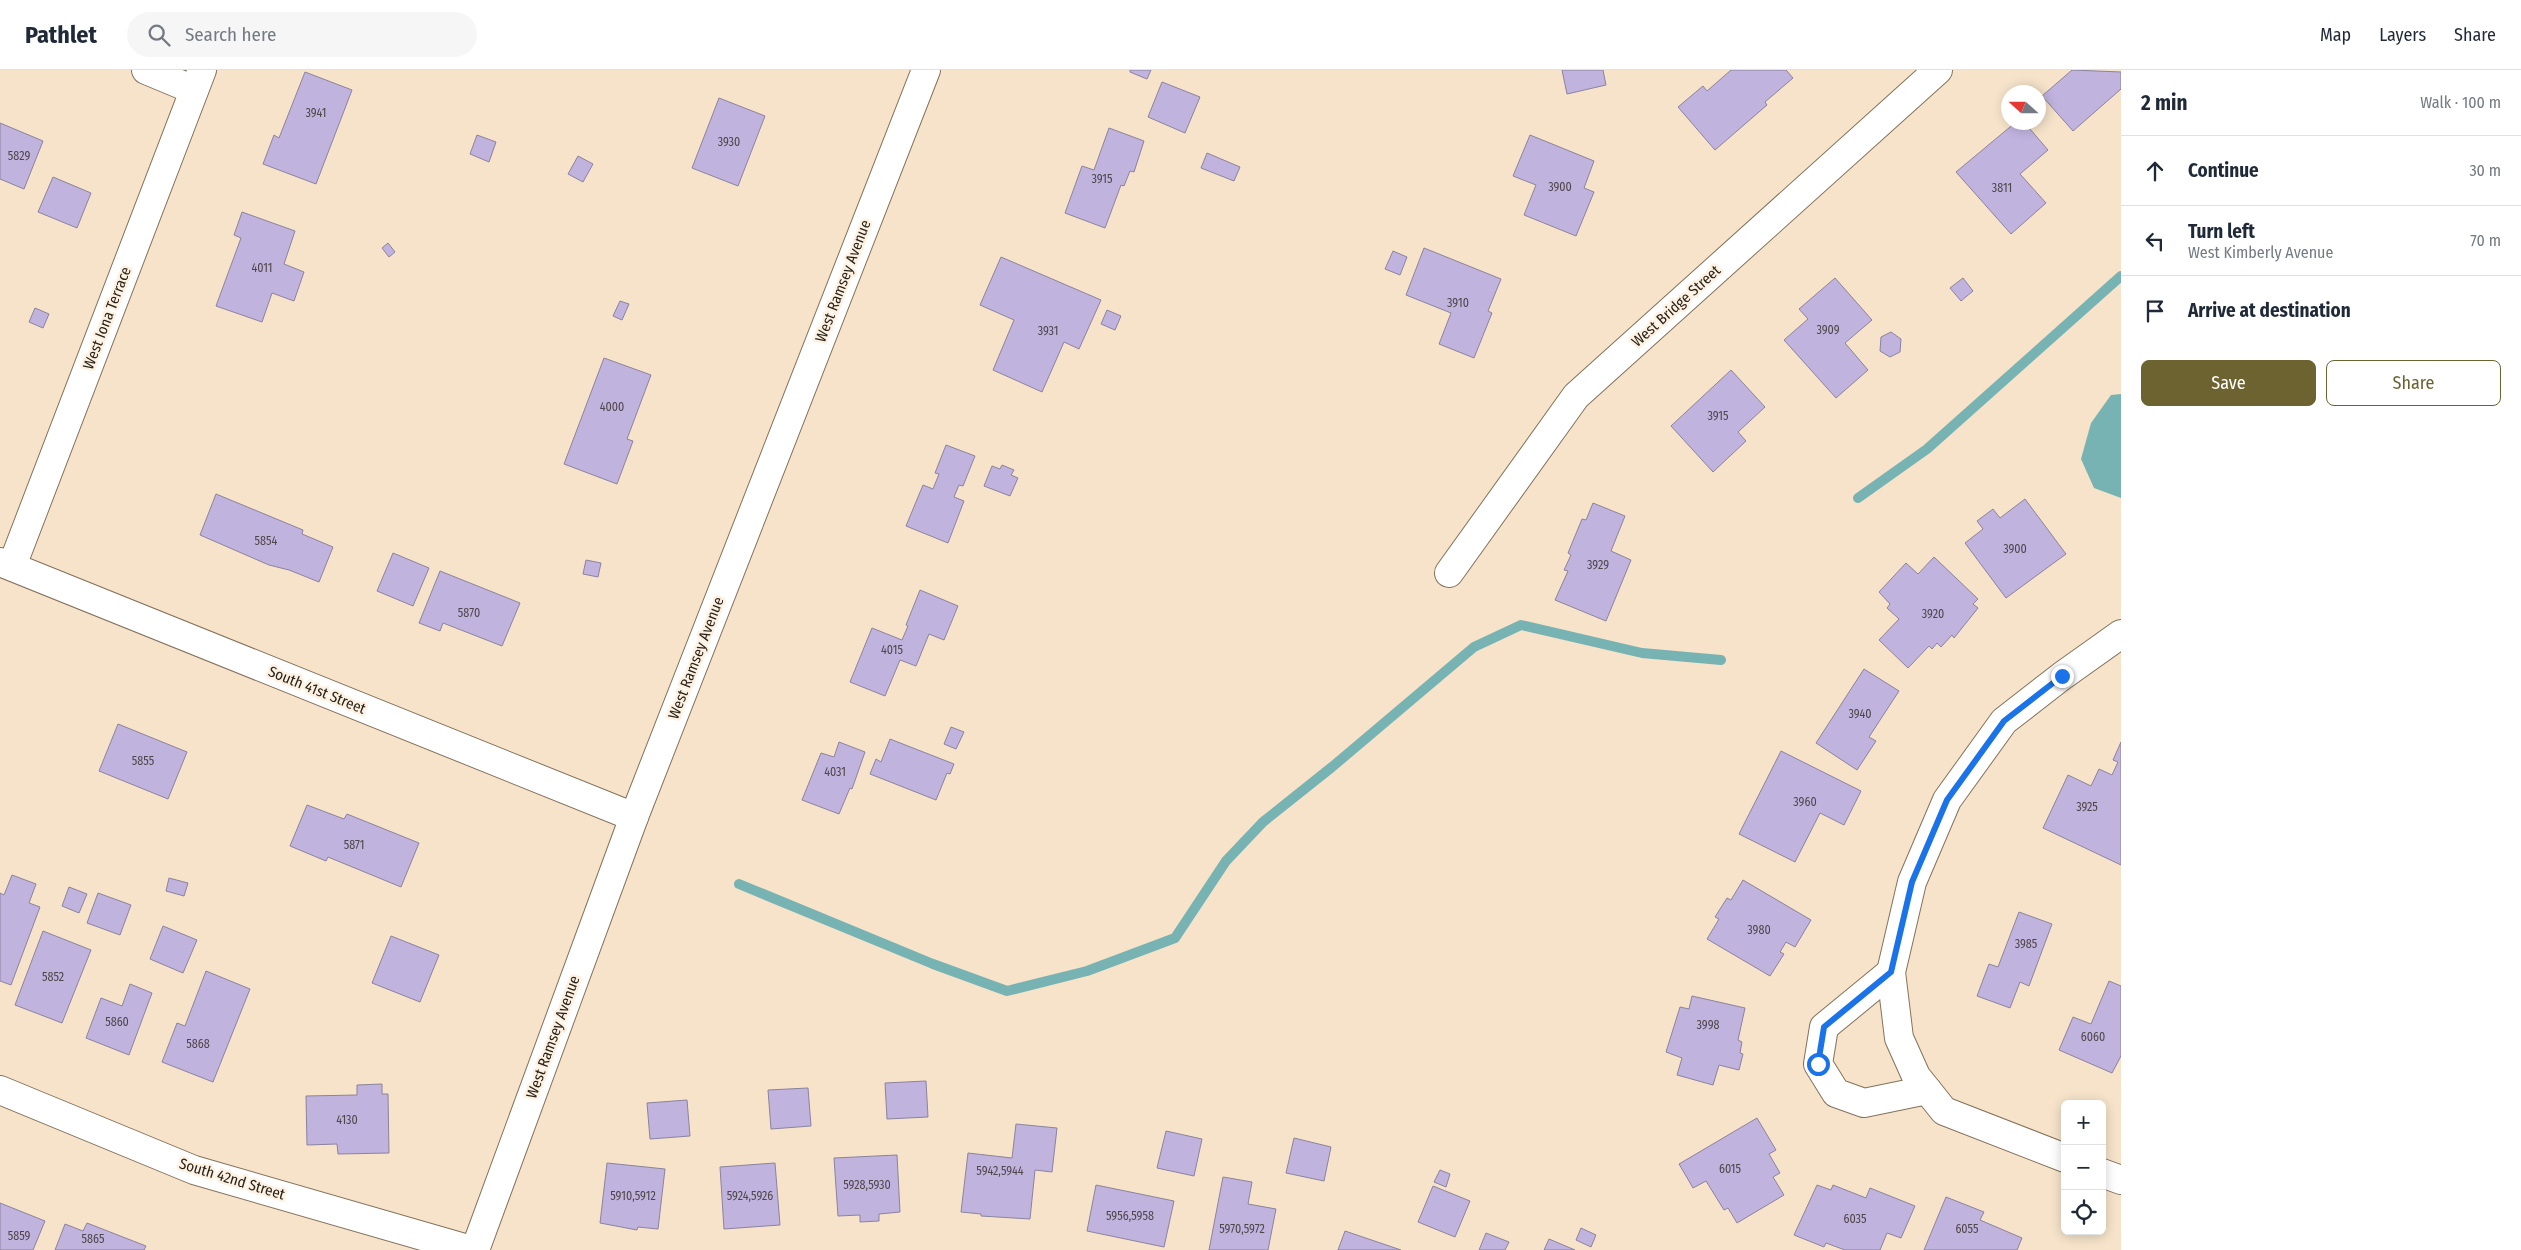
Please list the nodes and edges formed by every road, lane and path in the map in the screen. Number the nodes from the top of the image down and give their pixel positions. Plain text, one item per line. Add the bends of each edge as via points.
1 (146, 70) edge
2 (926, 70) edge
3 (1938, 70) edge
4 (198, 80) edge
5 (6, 564) edge
6 (1449, 573) dead end
7 (2121, 634) edge
8 (634, 817) junction
9 (1891, 972) junction
10 (0, 1090) edge
11 (1927, 1090) junction
12 (2061, 1156) edge
13 (2106, 1174) edge
14 (2121, 1180) edge
15 (471, 1250) edge
16 (475, 1250) edge

1 - 4 street
2 - 8 street, West Ramsey Avenue
3 - 6 street, West Bridge Street via 1576,396
4 - 5 street, West Iona Terrace
5 - 8 street, South 41st Street
7 - 9 street via 2004,721 1947,800 1912,882
8 - 16 street, West Ramsey Avenue
9 - 11 street via 1899,1038 1916,1076
9 - 11 street via 1824,1027 1818,1064 1836,1093 1864,1103
10 - 15 street, South 42nd Street via 194,1170
11 - 12 street via 1944,1111
13 - 14 street

